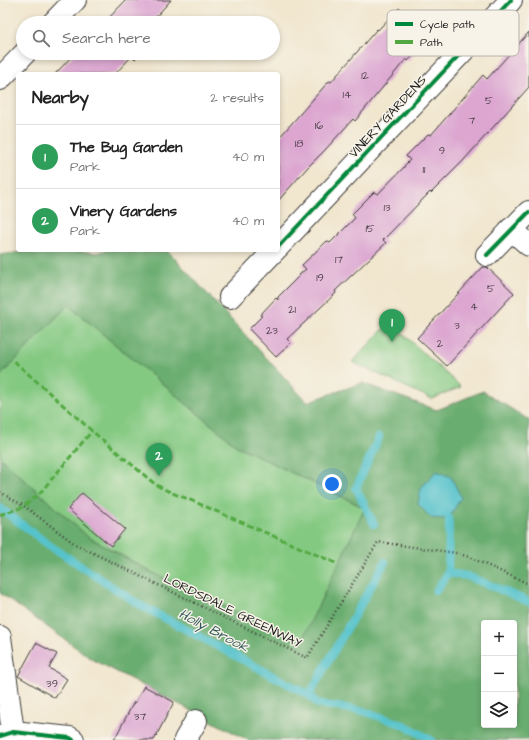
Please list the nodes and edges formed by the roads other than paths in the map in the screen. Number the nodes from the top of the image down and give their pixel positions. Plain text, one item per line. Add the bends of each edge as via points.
1 (75, 0) edge
2 (511, 0) edge
3 (502, 10) edge
4 (60, 16) edge
5 (458, 56) edge
6 (18, 60) edge
7 (0, 79) edge
8 (529, 212) edge
9 (511, 229) junction
10 (280, 245) edge
11 (529, 245) edge
12 (273, 252) edge
13 (487, 255) dead end
14 (230, 297) dead end
15 (0, 637) edge
16 (7, 734) edge
17 (72, 740) edge

1 - 4 street
2 - 3 street, VINERY GARDENS
5 - 10 street, VINERY GARDENS
6 - 7 street
8 - 9 street
9 - 11 street
9 - 13 street
12 - 14 street
15 - 16 street
16 - 17 street

